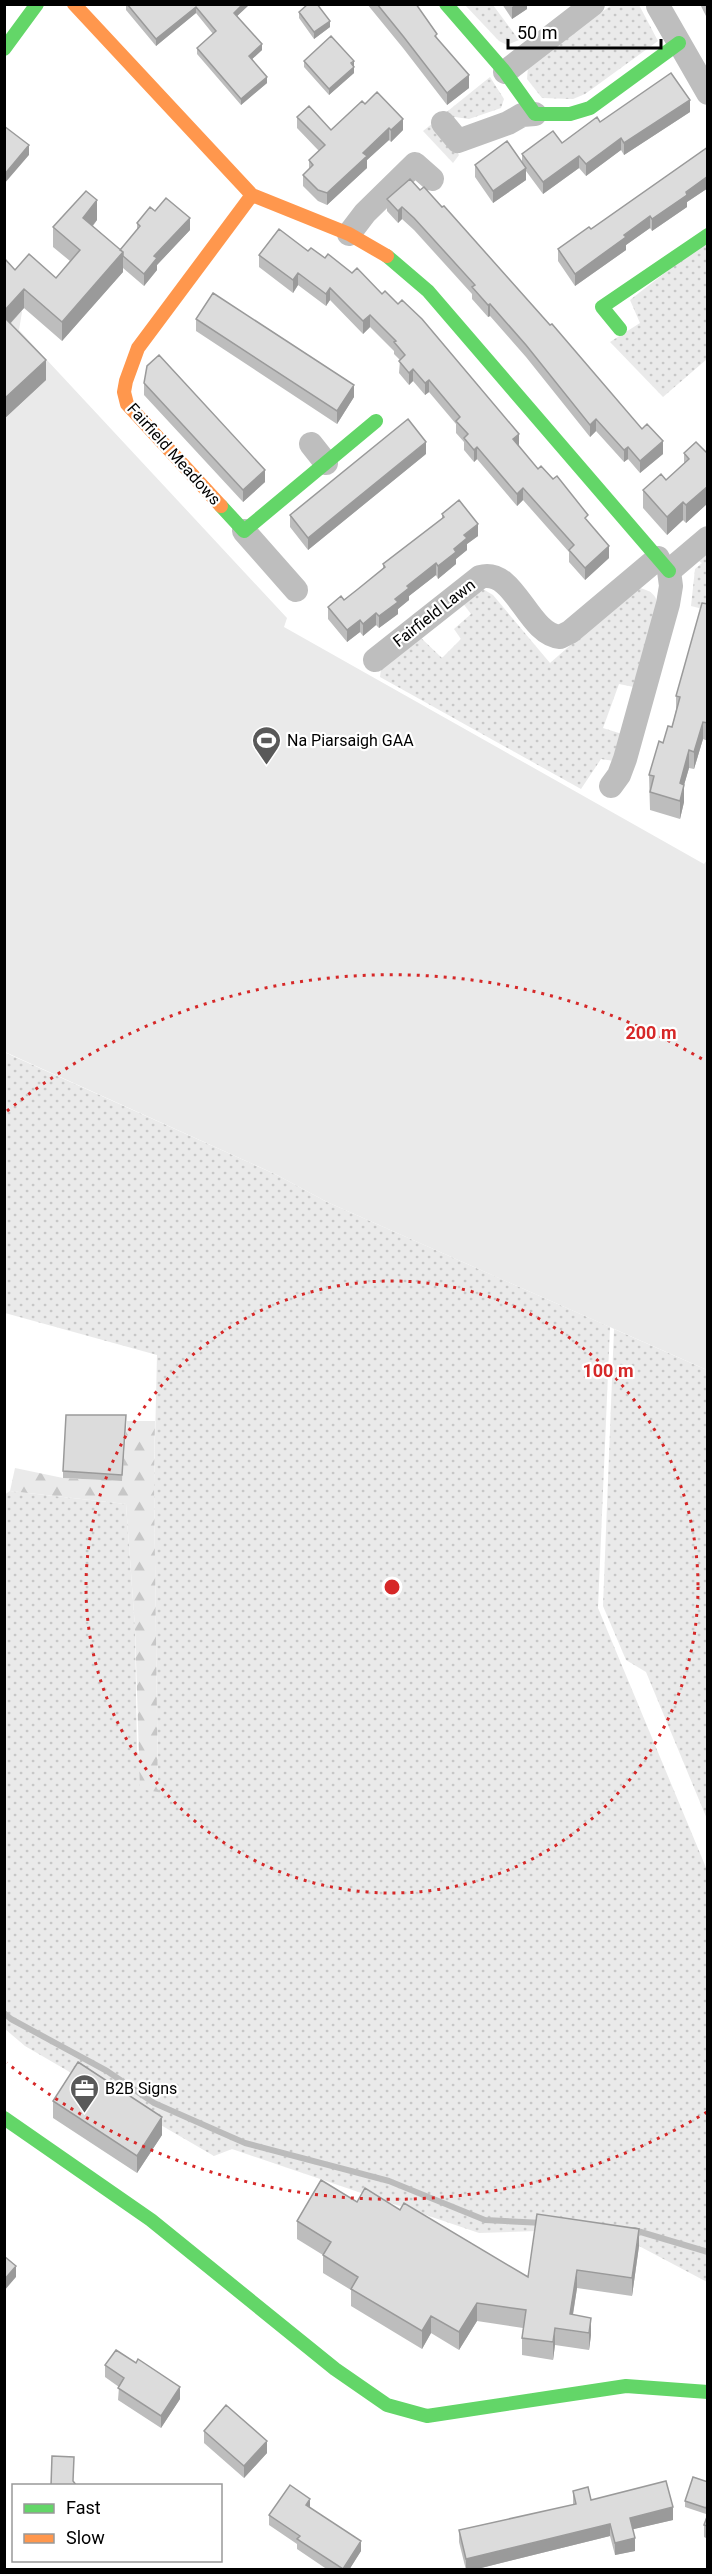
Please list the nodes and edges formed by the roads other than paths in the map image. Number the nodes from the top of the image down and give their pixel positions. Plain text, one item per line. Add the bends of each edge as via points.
1 (37, 4) edge
2 (74, 4) edge
3 (446, 4) edge
4 (592, 4) edge
5 (658, 6) dead end
6 (680, 43) junction
7 (4, 49) edge
8 (505, 72) junction
9 (708, 93) edge
10 (535, 114) junction
11 (443, 123) dead end
12 (432, 179) dead end
13 (252, 195) junction
14 (349, 234) junction
15 (708, 235) edge
16 (621, 328) dead end
17 (376, 421) dead end
18 (311, 444) dead end
19 (326, 463) junction
20 (243, 531) junction
21 (708, 538) edge
22 (663, 565) junction
23 (297, 590) dead end
24 (375, 660) dead end
25 (611, 786) dead end
26 (4, 2118) edge
27 (708, 2392) edge

1 - 7 street
2 - 13 street
3 - 8 street
4 - 8 street
5 - 6 street
6 - 9 street
6 - 10 street via 590,108 570,114
8 - 10 street
10 - 11 street via 522,115 458,141
12 - 14 street via 415,164
13 - 14 street
13 - 20 street, Fairfield Meadows via 138,348 124,392 131,408
14 - 22 street via 390,258 428,291
15 - 16 street via 602,307
17 - 19 street
18 - 19 street
19 - 20 street
20 - 23 street
21 - 22 street, Fairfield Lawn
22 - 24 street, Fairfield Lawn via 560,637 545,632 502,580 488,575 480,577 437,625
22 - 25 street via 671,586 668,604 620,775
26 - 27 street via 151,2220 335,2369 387,2405 427,2416 626,2386

